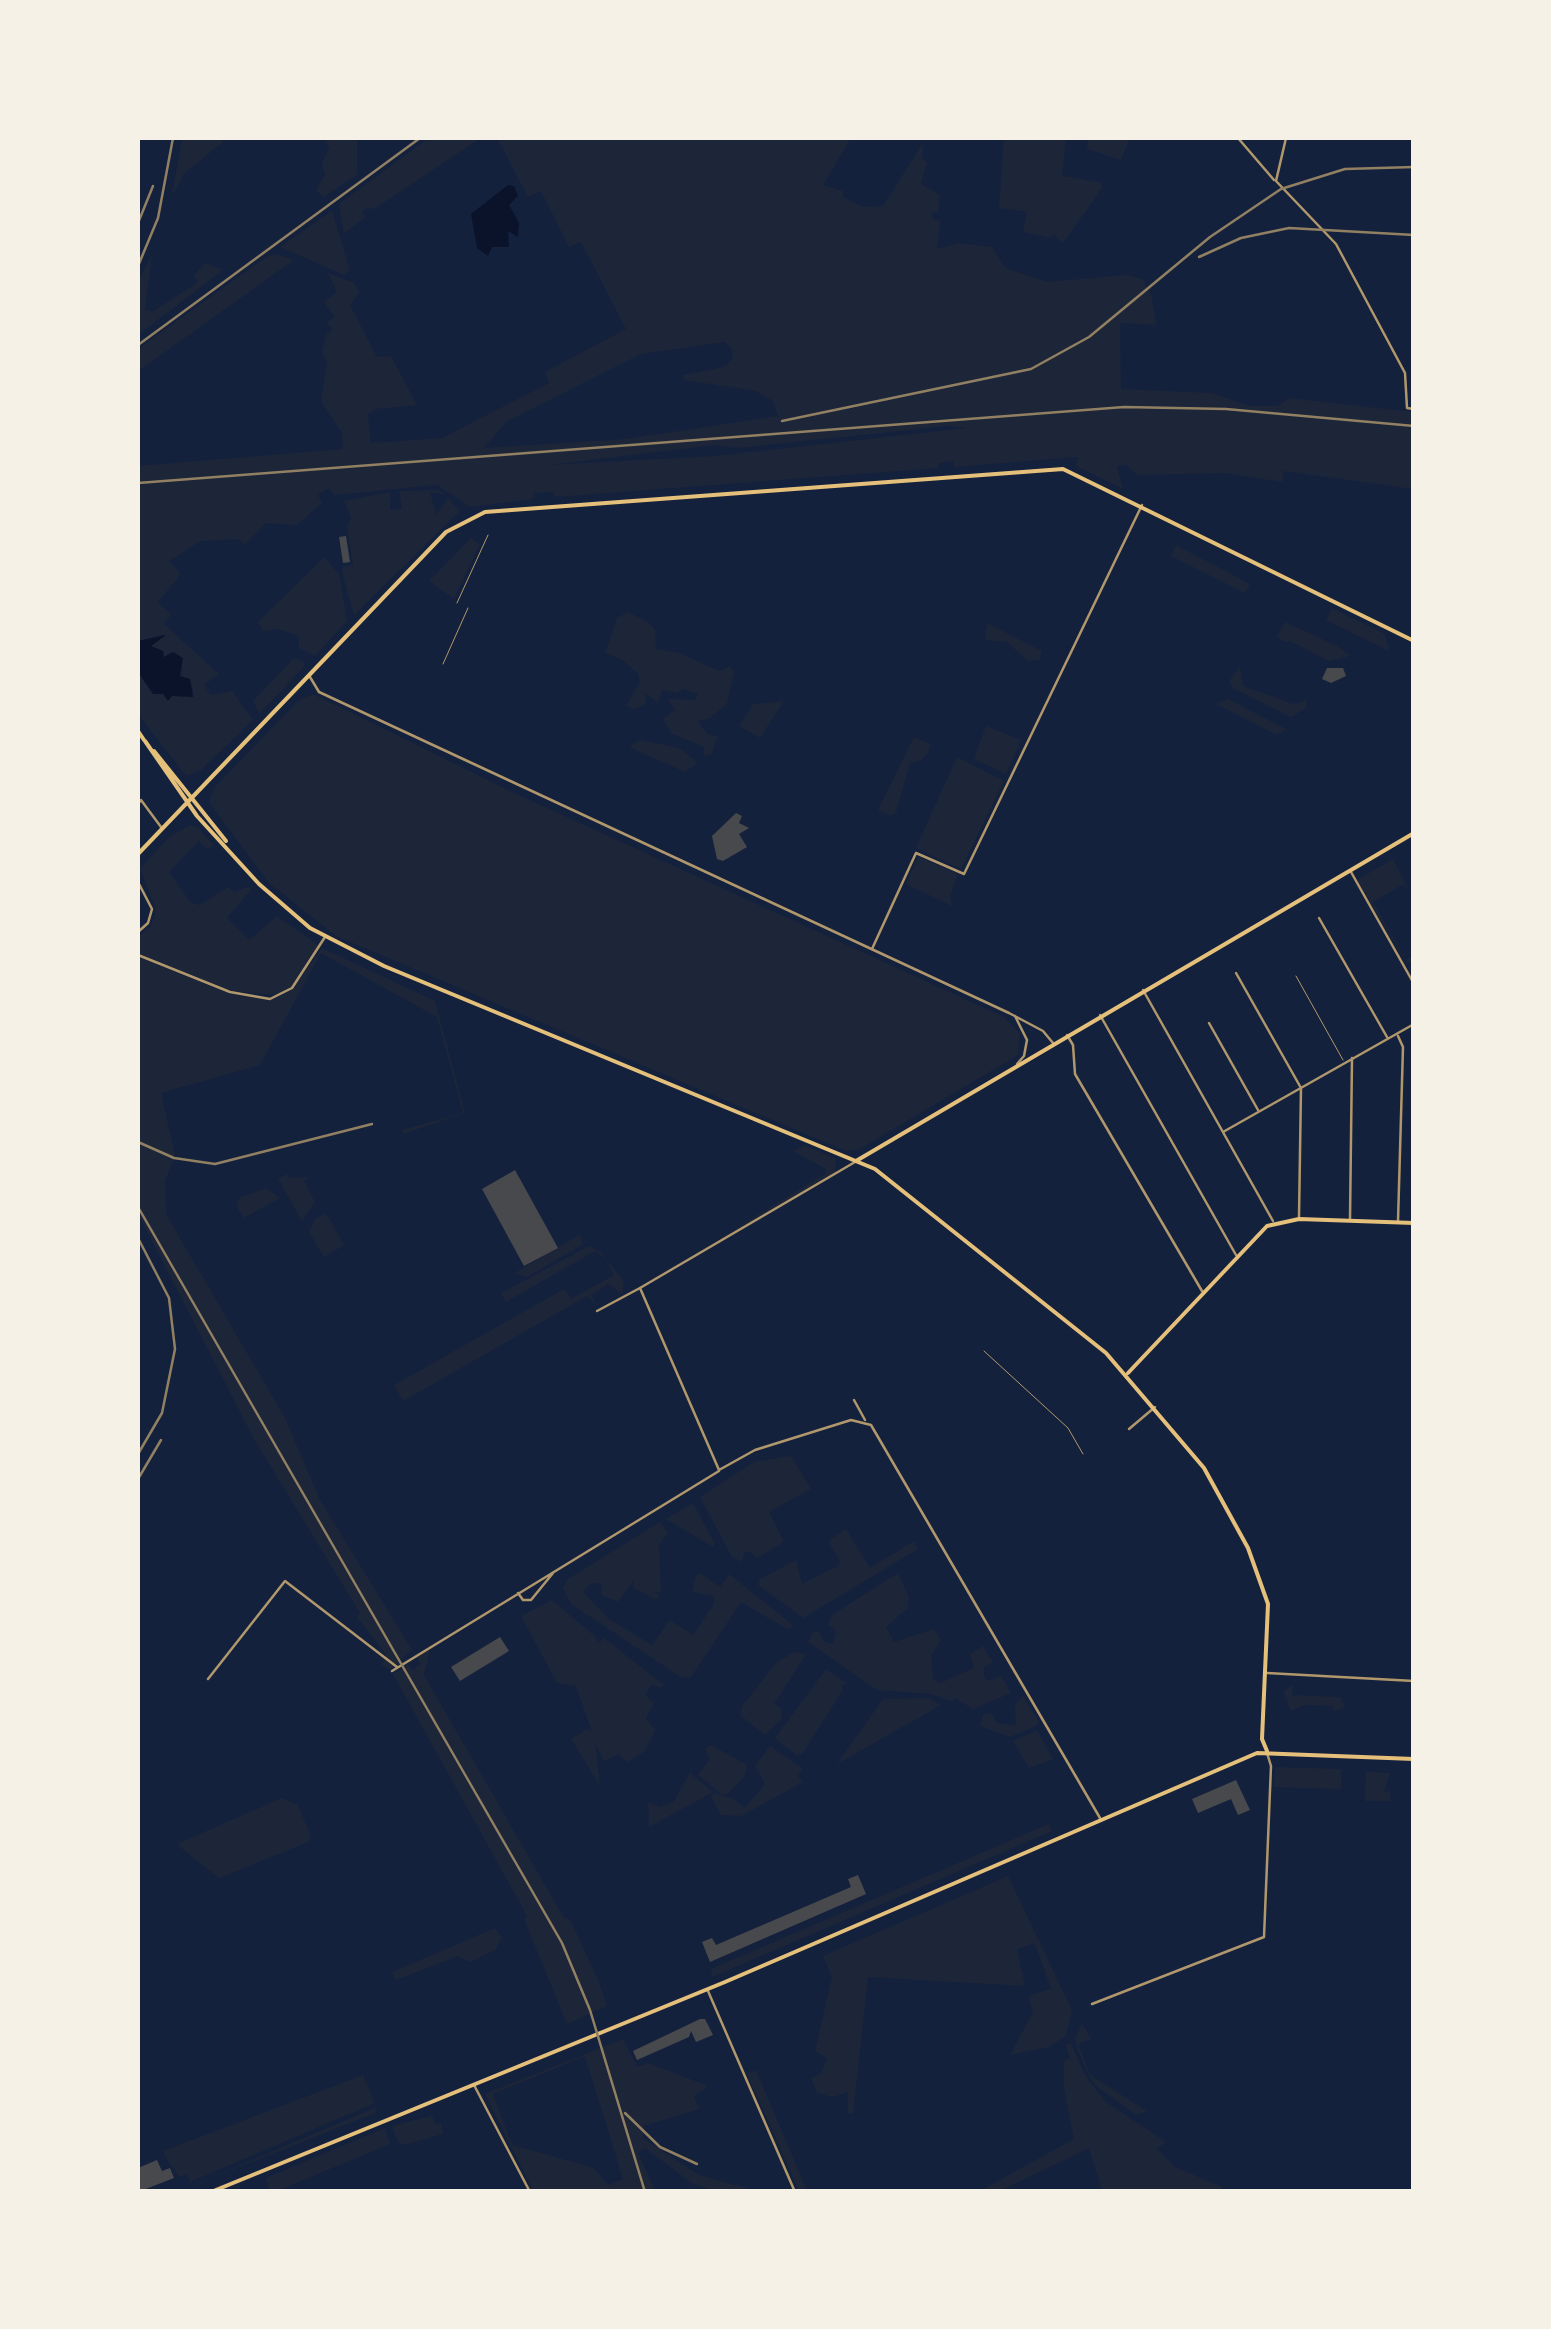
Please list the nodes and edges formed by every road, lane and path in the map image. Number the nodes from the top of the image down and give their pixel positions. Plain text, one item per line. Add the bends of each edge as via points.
1 (1238, 138) edge
2 (1286, 138) edge
3 (1276, 180) junction
4 (1414, 409) edge
5 (1142, 505) junction
6 (488, 535) dead end
7 (457, 604) dead end
8 (468, 608) dead end
9 (1414, 642) edge
10 (443, 664) dead end
11 (310, 676) junction
12 (138, 732) edge
13 (145, 741) junction
14 (194, 796) junction
15 (187, 803) junction
16 (138, 804) edge
17 (162, 828) junction
18 (1414, 832) edge
19 (138, 854) edge
20 (237, 858) junction
21 (1350, 870) junction
22 (139, 884) edge
23 (1318, 918) dead end
24 (138, 932) edge
25 (325, 937) junction
26 (872, 949) junction
27 (138, 955) edge
28 (1411, 965) edge
29 (1404, 967) junction
30 (1236, 973) dead end
31 (1296, 976) dead end
32 (1414, 984) edge
33 (1143, 990) junction
34 (1010, 1013) junction
35 (1100, 1015) junction
36 (1209, 1023) dead end
37 (1414, 1024) edge
38 (1397, 1034) junction
39 (1066, 1035) junction
40 (1387, 1038) junction
41 (1053, 1043) junction
42 (1352, 1058) junction
43 (1344, 1063) junction
44 (1016, 1064) junction
45 (1301, 1088) junction
46 (1259, 1112) junction
47 (1222, 1133) junction
48 (856, 1161) junction
49 (1298, 1218) junction
50 (1350, 1221) junction
51 (1274, 1223) junction
52 (1398, 1223) junction
53 (1414, 1224) edge
54 (1236, 1256) junction
55 (640, 1288) junction
56 (1204, 1292) junction
57 (597, 1310) dead end
58 (984, 1351) dead end
59 (1128, 1374) junction
60 (854, 1400) dead end
61 (1155, 1407) junction
62 (865, 1420) junction
63 (1129, 1429) dead end
64 (1083, 1454) dead end
65 (719, 1470) junction
66 (555, 1570) junction
67 (518, 1592) junction
68 (398, 1668) junction
69 (392, 1672) dead end
70 (1265, 1673) junction
71 (208, 1679) dead end
72 (1414, 1682) edge
73 (1267, 1752) junction
74 (1414, 1759) edge
75 (1101, 1819) junction
76 (707, 1990) junction
77 (1092, 2004) dead end
78 (473, 2084) junction
79 (211, 2192) edge
80 (530, 2192) edge
81 (795, 2192) edge

1 - 3 street
2 - 3 street
3 - 4 street via 1336,244 1405,372 1406,408
5 - 9 main road
5 - 11 main road via 1063,469 476,514 446,532
5 - 26 street via 964,874 916,852
6 - 7 street
8 - 10 street
11 - 14 main road
11 - 26 street via 319,692
12 - 13 main road
13 - 14 main road
13 - 15 main road
14 - 15 main road
14 - 20 main road
15 - 17 main road
15 - 20 main road
16 - 17 street
17 - 19 main road
18 - 21 main road
20 - 25 main road via 284,907
21 - 29 street
21 - 33 main road
22 - 24 street via 152,910
23 - 40 street
25 - 27 street via 292,988 270,998 230,992
25 - 48 main road
26 - 34 street
28 - 29 street
29 - 32 street
30 - 45 street
31 - 43 street
33 - 35 main road
33 - 47 street
34 - 41 street
34 - 44 street via 1027,1040
35 - 39 main road
35 - 54 street
36 - 46 street
37 - 38 street
38 - 40 street
38 - 52 street via 1403,1047
39 - 41 main road
39 - 56 street via 1075,1074
40 - 42 street
41 - 44 main road
42 - 43 street
42 - 50 street
43 - 45 street
44 - 48 main road
45 - 46 street
45 - 49 street
46 - 47 street
47 - 51 street
48 - 55 street
48 - 59 main road via 940,1216
49 - 50 main road
49 - 51 main road
50 - 52 main road
51 - 54 main road
52 - 53 main road
54 - 56 main road
55 - 57 street
55 - 65 street
56 - 59 main road
58 - 64 street via 1068,1428
59 - 61 main road
60 - 62 street
61 - 63 street
61 - 70 main road via 1204,1468 1248,1548 1268,1604
62 - 65 street via 755,1450
62 - 75 street
65 - 66 street
66 - 67 street
66 - 67 street via 536,1597 526,1601
67 - 68 street
68 - 69 street
68 - 71 street via 285,1581
70 - 72 street
70 - 73 main road
73 - 74 main road
73 - 75 main road
73 - 77 street via 1264,1937
75 - 76 main road
76 - 78 main road
76 - 81 street
78 - 79 main road
78 - 80 street

